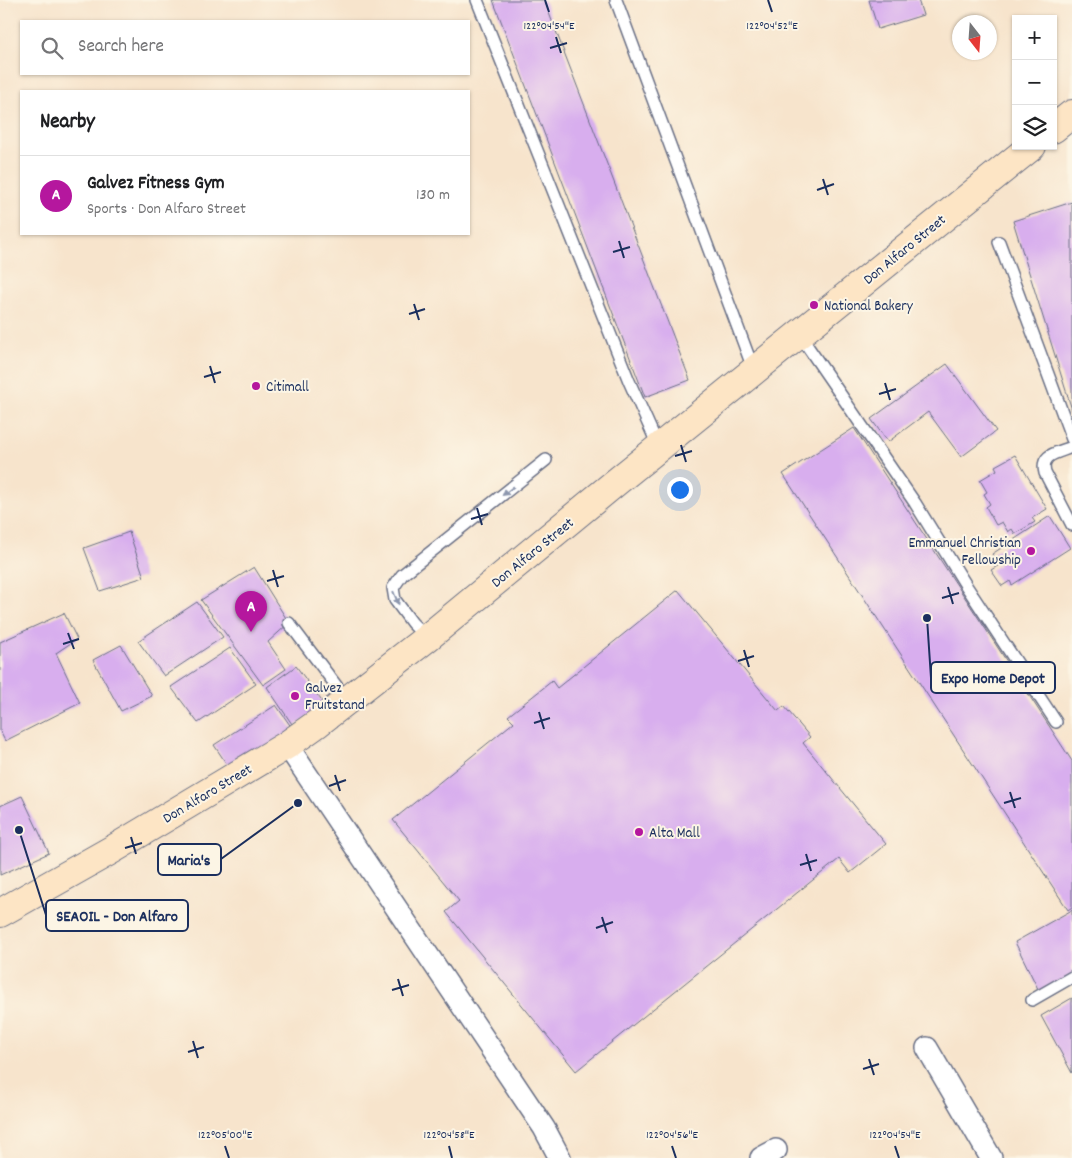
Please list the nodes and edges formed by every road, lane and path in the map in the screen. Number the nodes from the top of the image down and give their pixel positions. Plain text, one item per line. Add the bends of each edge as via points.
1 (478, 0) edge
2 (616, 0) edge
3 (1072, 114) edge
4 (1057, 126) edge
5 (1027, 150) edge
6 (999, 242) dead end
7 (799, 334) junction
8 (754, 371) junction
9 (1072, 439) edge
10 (1072, 447) edge
11 (659, 448) junction
12 (546, 460) dead end
13 (1072, 525) edge
14 (289, 623) dead end
15 (427, 638) junction
16 (347, 700) junction
17 (1056, 722) dead end
18 (287, 745) junction
19 (0, 913) edge
20 (1072, 977) edge
21 (1032, 1000) dead end
22 (927, 1048) dead end
23 (560, 1158) edge
24 (991, 1158) edge

1 - 11 lane via 629,381
2 - 8 lane
3 - 4 main road
5 - 7 main road, Don Alfaro Street
6 - 9 lane
7 - 8 main road, Don Alfaro Street
7 - 17 lane via 915,503
8 - 11 main road, Don Alfaro Street
10 - 13 lane via 1050,455 1043,466
11 - 15 main road, Don Alfaro Street
12 -> 15 lane via 402,575 392,588 395,600
14 - 16 lane
15 - 16 main road, Don Alfaro Street
16 - 18 main road, Don Alfaro Street
18 - 19 main road, Don Alfaro Street
18 - 23 street via 538,1120
20 - 21 lane
22 - 24 street

